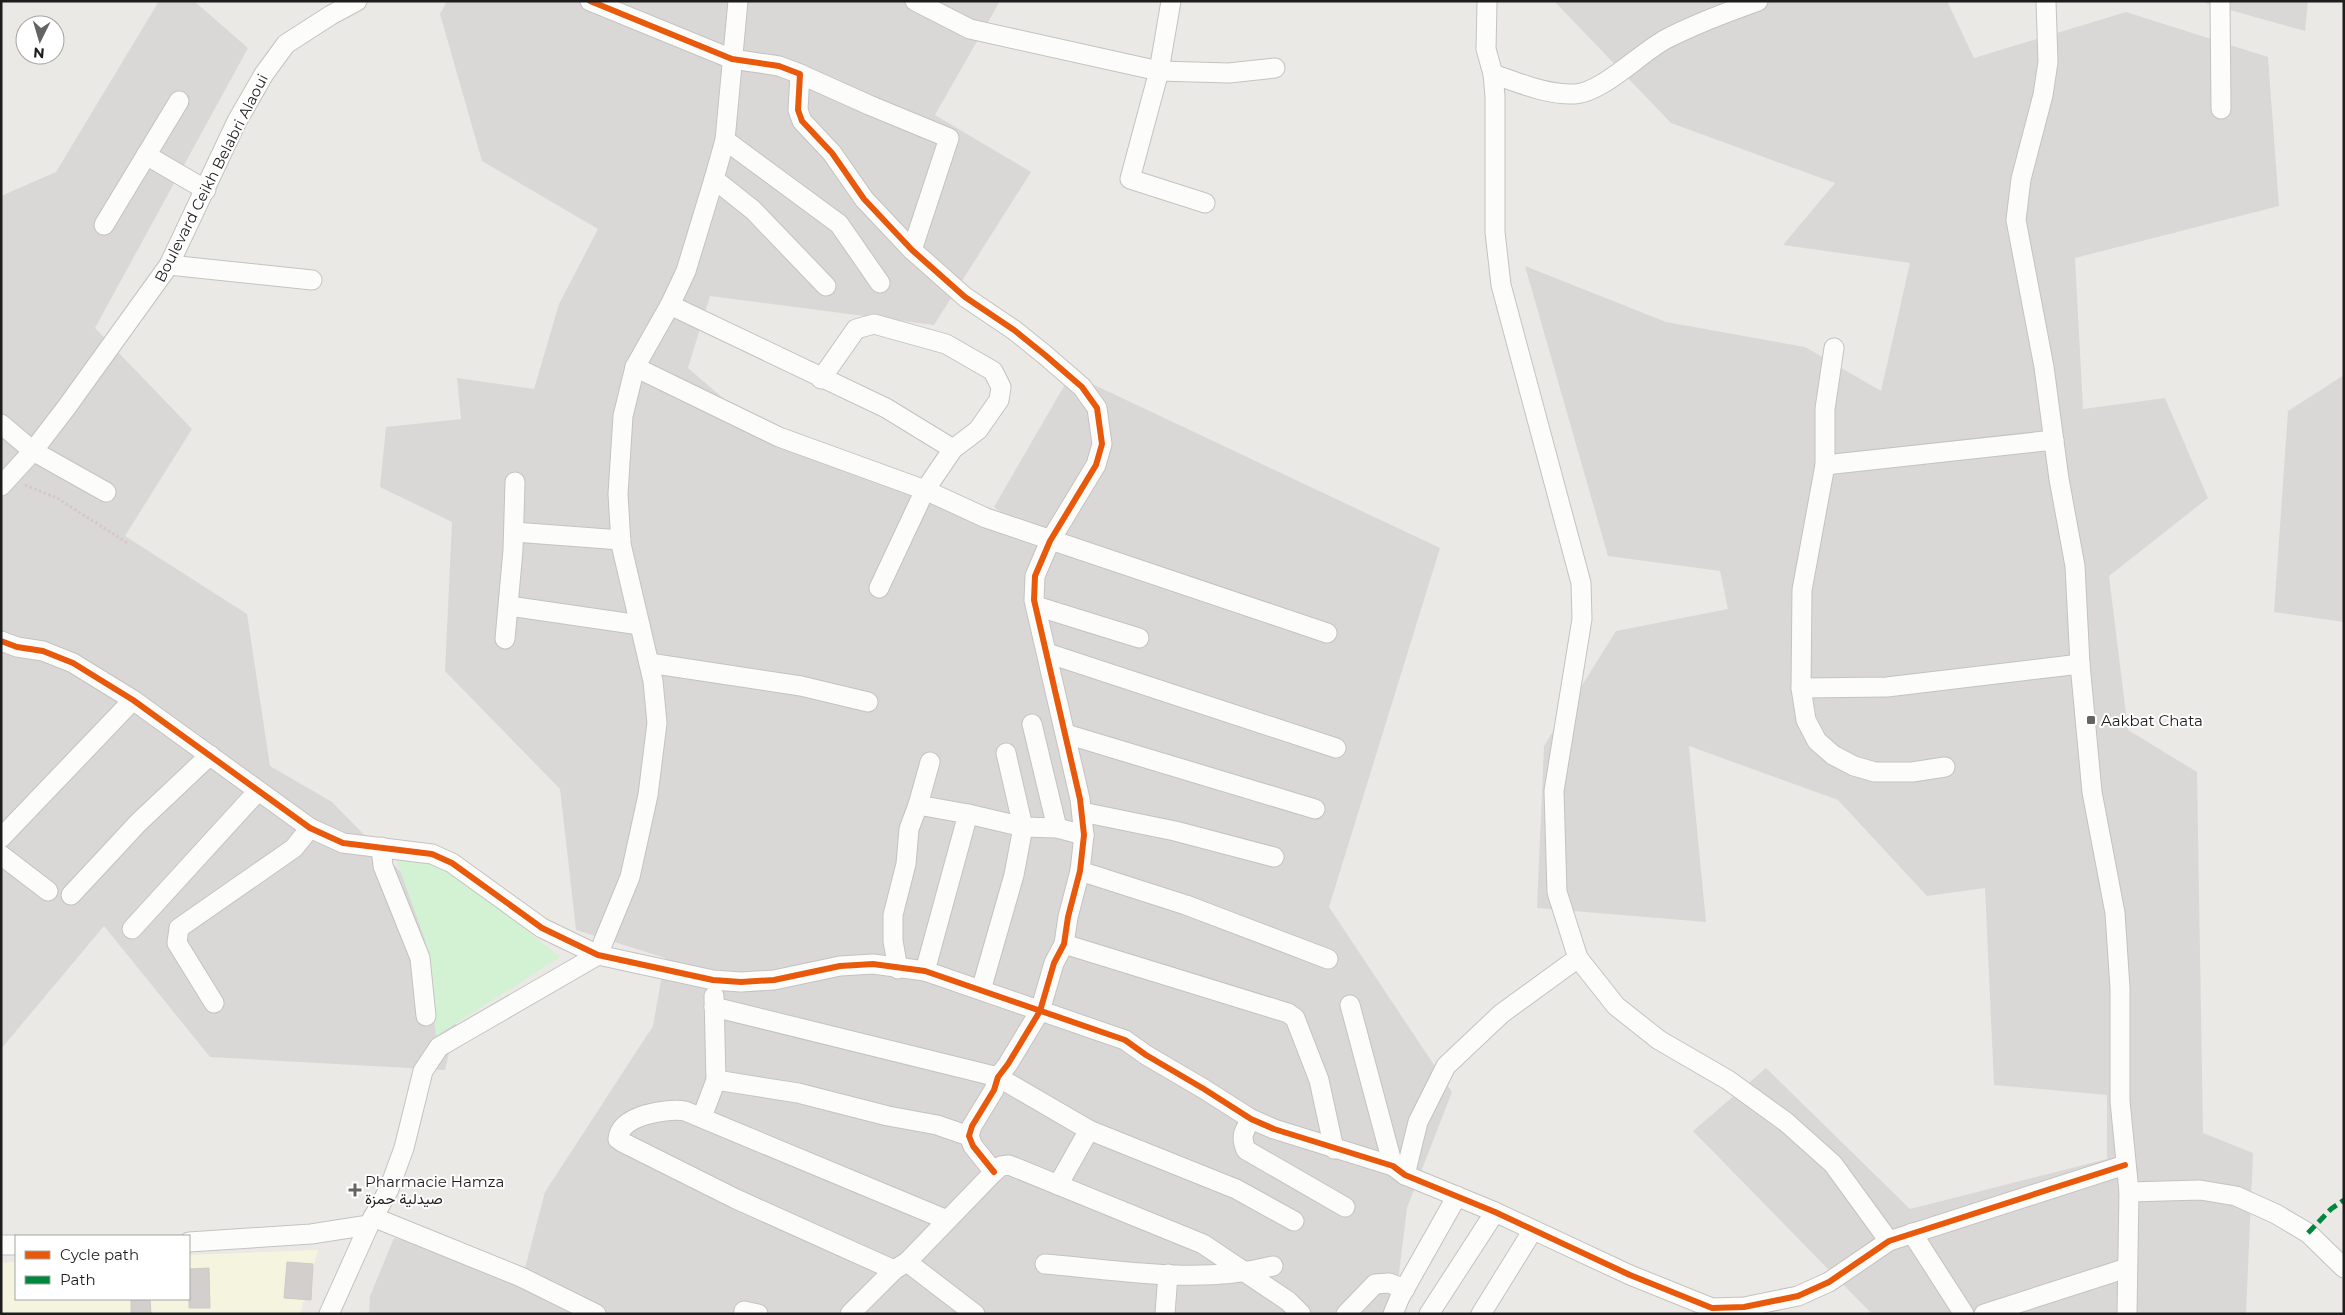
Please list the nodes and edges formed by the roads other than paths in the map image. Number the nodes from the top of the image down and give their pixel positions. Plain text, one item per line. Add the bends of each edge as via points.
1 (357, 1) edge
2 (590, 1) edge
3 (738, 1) edge
4 (915, 1) edge
5 (1171, 1) edge
6 (1487, 1) edge
7 (1758, 1) edge
8 (2046, 1) edge
9 (2220, 1) edge
10 (732, 59) junction
11 (1275, 68) dead end
12 (1160, 71) junction
13 (800, 74) junction
14 (1493, 74) junction
15 (179, 101) dead end
16 (2221, 109) dead end
17 (725, 140) junction
18 (146, 155) junction
19 (714, 179) junction
20 (206, 190) junction
21 (1205, 203) dead end
22 (104, 225) dead end
23 (912, 250) junction
24 (169, 265) junction
25 (312, 280) dead end
26 (880, 283) dead end
27 (826, 286) dead end
28 (670, 306) junction
29 (1834, 348) dead end
30 (635, 367) junction
31 (821, 379) junction
32 (1, 424) edge
33 (2054, 440) junction
34 (953, 449) junction
35 (33, 451) junction
36 (1825, 465) junction
37 (5, 482) edge
38 (515, 482) dead end
39 (925, 490) junction
40 (106, 492) dead end
41 (514, 532) junction
42 (621, 540) junction
43 (1050, 541) junction
44 (879, 588) dead end
45 (509, 606) junction
46 (1036, 606) junction
47 (640, 625) junction
48 (1328, 633) dead end
49 (1139, 638) dead end
50 (505, 639) dead end
51 (1, 641) edge
52 (1047, 653) junction
53 (649, 663) junction
54 (2080, 664) junction
55 (1801, 688) junction
56 (133, 700) junction
57 (868, 702) dead end
58 (1032, 724) dead end
59 (1066, 734) junction
60 (1336, 748) dead end
61 (1006, 753) dead end
62 (210, 755) junction
63 (930, 762) dead end
64 (1945, 767) dead end
65 (258, 791) junction
66 (918, 805) junction
67 (1315, 809) dead end
68 (1082, 812) junction
69 (968, 814) junction
70 (310, 828) junction
71 (1022, 828) junction
72 (1057, 828) junction
73 (1084, 835) junction
74 (1, 838) edge
75 (381, 847) junction
76 (1, 855) edge
77 (1274, 857) dead end
78 (1080, 871) junction
79 (48, 891) dead end
80 (71, 895) dead end
81 (132, 929) dead end
82 (1064, 944) junction
83 (598, 955) junction
84 (1578, 958) junction
85 (1328, 959) dead end
86 (898, 968) junction
87 (925, 971) junction
88 (713, 980) junction
89 (981, 990) junction
90 (214, 1003) dead end
91 (1350, 1005) dead end
92 (714, 1007) junction
93 (1040, 1011) junction
94 (426, 1016) dead end
95 (998, 1077) junction
96 (716, 1080) junction
97 (702, 1117) junction
98 (1251, 1119) junction
99 (1088, 1130) junction
100 (969, 1136) junction
101 (1334, 1148) junction
102 (2125, 1165) junction
103 (1399, 1170) junction
104 (994, 1172) junction
105 (1058, 1185) junction
106 (2129, 1192) junction
107 (1457, 1196) junction
108 (1344, 1206) dead end
109 (1495, 1212) junction
110 (947, 1220) junction
111 (371, 1221) junction
112 (1294, 1221) dead end
113 (1533, 1230) junction
114 (1912, 1233) junction
115 (1888, 1241) junction
116 (190, 1242) edge
117 (1, 1245) edge
118 (15, 1245) edge
119 (1045, 1264) dead end
120 (900, 1266) junction
121 (1273, 1266) dead end
122 (2127, 1268) junction
123 (2344, 1268) edge
124 (1245, 1273) junction
125 (1168, 1274) junction
126 (1404, 1289) junction
127 (1728, 1311) edge
128 (329, 1314) edge
129 (596, 1314) edge
130 (850, 1314) edge
131 (975, 1314) edge
132 (1165, 1314) edge
133 (1301, 1314) edge
134 (1346, 1314) edge
135 (1393, 1314) edge
136 (1429, 1314) edge
137 (1481, 1314) edge
138 (1964, 1314) edge
139 (1984, 1314) edge
140 (2127, 1314) edge

1 - 20 street, Boulevard Ceikh Belabri Alaoui via 286,44 237,121
2 - 10 street
3 - 10 street
4 - 12 street via 970,29
5 - 12 street
6 - 14 street via 1486,49
7 - 14 street via 1665,40 1594,89 1575,94 1548,92
8 - 33 street via 2048,62 2044,94 2021,178 2016,220 2044,367
9 - 16 street
10 - 13 street via 779,66
10 - 17 street
11 - 12 street via 1229,73
12 - 21 street via 1130,179
13 - 23 street via 798,110 802,121 832,153 864,199
13 - 23 street via 949,138
14 - 84 street via 1495,232 1501,285 1581,584 1582,619 1554,791 1557,892
15 - 18 street
17 - 19 street
17 - 26 street via 839,224
18 - 20 street
18 - 22 street
19 - 27 street via 753,210
19 - 28 street via 686,271
20 - 24 street, Boulevard Ceikh Belabri Alaoui
23 - 43 street via 965,297 1046,355 1082,386 1097,408 1102,444 1096,465
24 - 25 street
24 - 35 street, Boulevard Ceikh Belabri Alaoui
28 - 30 street
28 - 31 street
29 - 36 street via 1825,409
30 - 39 street via 779,437
30 - 42 street via 623,416 618,494
31 - 34 street via 886,408
31 - 34 street via 856,329 874,324 946,344 993,371 1001,387 999,400 978,430
32 - 35 street
33 - 36 street
33 - 54 street via 2075,566
34 - 39 street
35 - 37 street, Boulevard Ceikh Belabri Alaoui
35 - 40 street
36 - 55 street via 1802,590
38 - 41 street
39 - 43 street via 986,518
39 - 44 street
41 - 42 street
41 - 45 street
42 - 47 street
43 - 46 street via 1036,576
43 - 48 street
45 - 47 street
45 - 50 street
46 - 49 street
46 - 52 street
47 - 53 street
51 - 56 street via 43,651 73,663
52 - 59 street
52 - 60 street
53 - 57 street via 801,686
53 - 83 street via 657,723 648,795 630,877
54 - 55 street via 1887,687
54 - 102 street via 2092,792 2116,913 2120,1101
55 - 64 street via 1806,720 1817,741 1833,755 1875,772 1912,772
56 - 62 street
56 - 74 street
58 - 72 street
59 - 67 street
59 - 68 street
61 - 71 street
62 - 65 street
62 - 80 street via 138,823
63 - 66 street
65 - 70 street
65 - 81 street
66 - 69 street
66 - 86 street via 909,829 906,864 893,915
68 - 73 street
68 - 77 street via 1175,831
69 - 71 street
69 - 87 street
70 - 75 street via 344,843
70 - 90 street via 294,848 179,928 177,943
71 - 72 street
71 - 89 street via 1014,875
72 - 73 street
73 - 78 street
75 - 83 street via 432,854 452,863 542,928
75 - 94 street via 383,866 420,958
76 - 79 street
78 - 82 street
78 - 85 street via 1186,905
82 - 93 street via 1054,963
82 - 101 street via 1288,1013 1295,1018 1319,1080
83 - 88 street
83 - 111 street via 440,1047 423,1071 404,1148 389,1189
84 - 103 street via 1501,1014 1446,1066
84 - 115 street via 1616,1006 1659,1040 1728,1080 1786,1122 1833,1164
86 - 87 street
86 - 88 street via 873,964 840,966 774,980
87 - 89 street
88 - 92 street
89 - 93 street
91 - 103 street
92 - 95 street
92 - 96 street
93 - 95 street
93 - 98 street via 1125,1040
95 - 99 street
95 - 100 street
96 - 97 street
96 - 100 street via 798,1093 937,1125
97 - 110 street
97 - 120 street via 685,1111 662,1111 631,1120 618,1134 618,1139 736,1199
98 - 101 street via 1274,1130
98 - 108 street via 1242,1134 1246,1150
99 - 105 street
99 - 112 street via 1236,1189
100 - 104 street
101 - 103 street
102 - 106 street
102 - 114 street
103 - 107 street
104 - 105 street via 1009,1165
104 - 110 street
105 - 124 street via 1203,1244
106 - 122 street
106 - 123 street via 2200,1190 2236,1196 2308,1233
107 - 109 street
107 - 126 street
109 - 113 street
109 - 136 street
110 - 120 street
111 - 116 street via 311,1234
111 - 128 street
111 - 129 street via 521,1277
113 - 127 street via 1630,1275 1712,1308
113 - 137 street
114 - 115 street
114 - 138 street
115 - 127 street via 1829,1282 1798,1296
117 - 118 street
119 - 125 street
120 - 130 street
120 - 131 street
121 - 124 street
122 - 139 street
122 - 140 street
124 - 125 street
124 - 133 street via 1288,1301
125 - 132 street
126 - 134 street via 1389,1283 1376,1284
126 - 135 street

